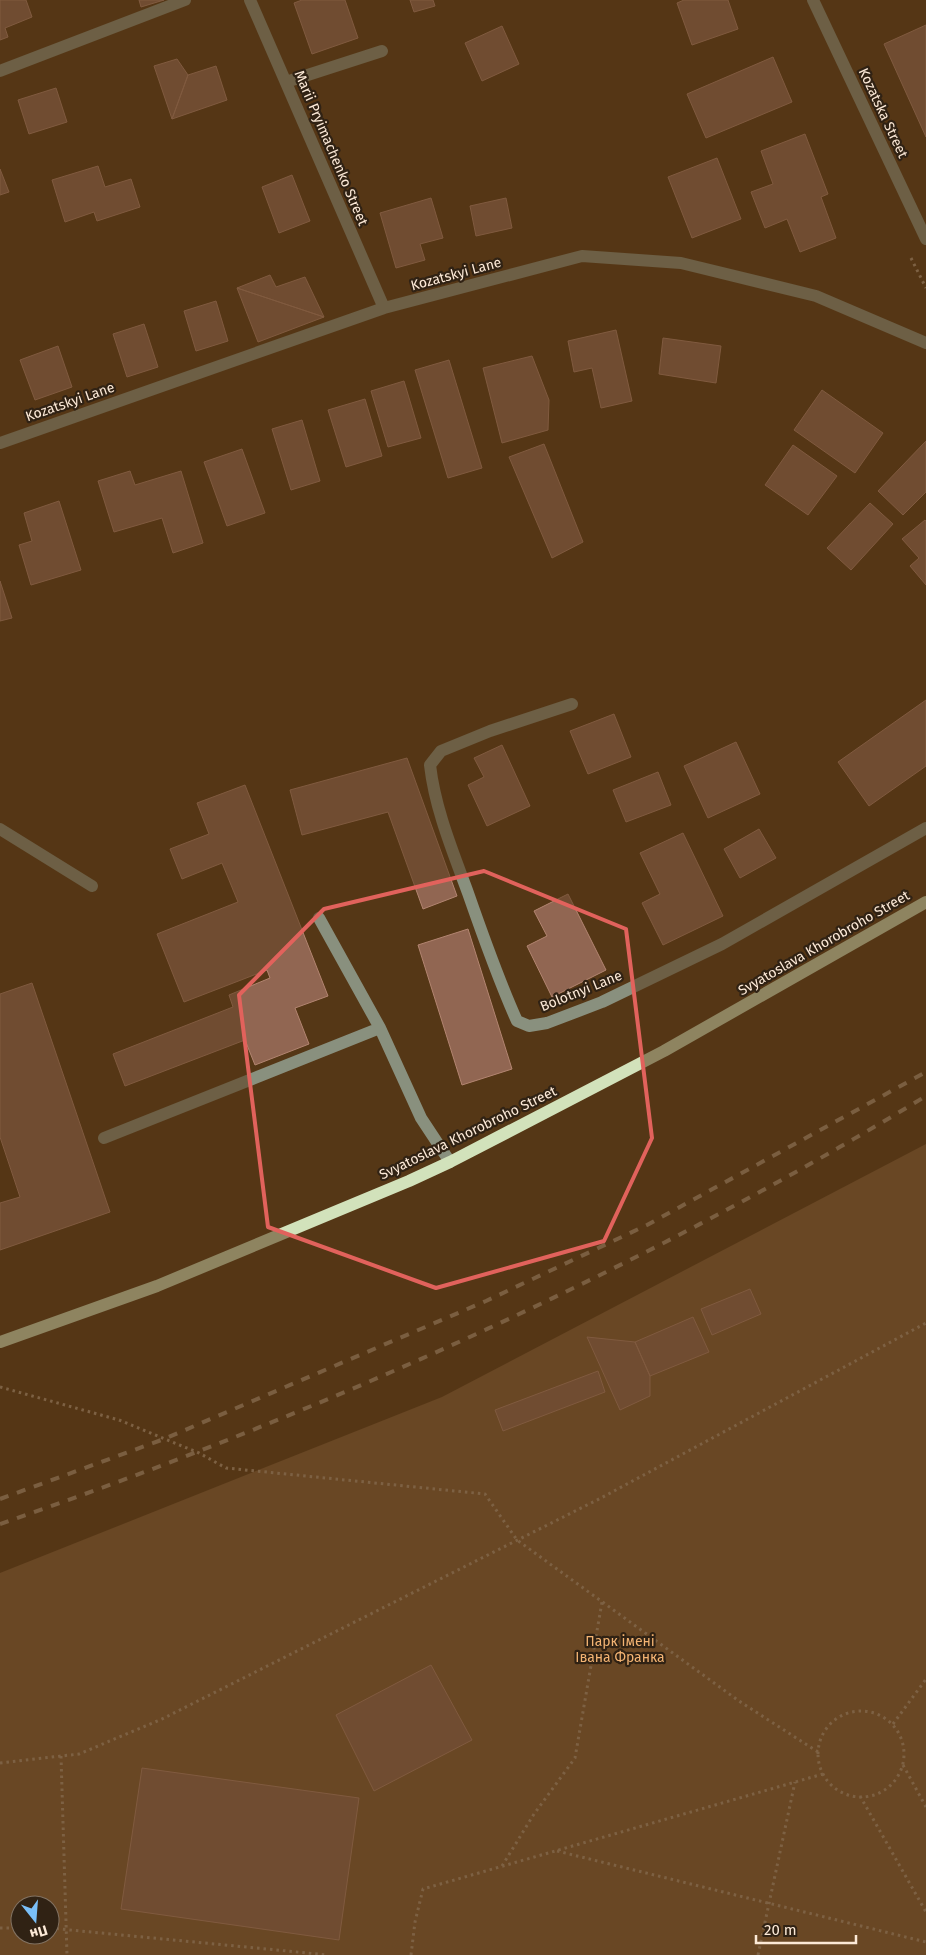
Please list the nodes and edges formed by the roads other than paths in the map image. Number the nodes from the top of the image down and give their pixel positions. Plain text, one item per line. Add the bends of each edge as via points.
1 (184, 0) edge
2 (250, 0) edge
3 (813, 0) edge
4 (382, 52) dead end
5 (0, 71) edge
6 (286, 82) junction
7 (926, 239) edge
8 (384, 308) junction
9 (926, 343) edge
10 (0, 443) edge
11 (572, 704) dead end
12 (926, 828) edge
13 (0, 829) edge
14 (92, 886) dead end
15 (926, 902) edge
16 (319, 918) dead end
17 (380, 1028) junction
18 (104, 1138) dead end
19 (450, 1162) junction
20 (0, 1342) edge

1 - 5 street
2 - 6 street, Marii Pryimachenko Street
3 - 7 street, Kozatska Street
4 - 6 street
6 - 8 street, Marii Pryimachenko Street
8 - 9 street, Kozatskyi Lane via 582,256 681,263 816,296
8 - 10 street, Kozatskyi Lane
11 - 12 street, Bolotnyi Lane via 441,751 430,766 444,827 504,992 517,1021 529,1026 547,1023 602,1002 722,944
13 - 14 street
15 - 19 main road, Svyatoslava Khorobroho Street via 664,1051
16 - 17 street
17 - 18 street
17 - 19 street via 421,1118
19 - 20 main road, Svyatoslava Khorobroho Street via 157,1286

